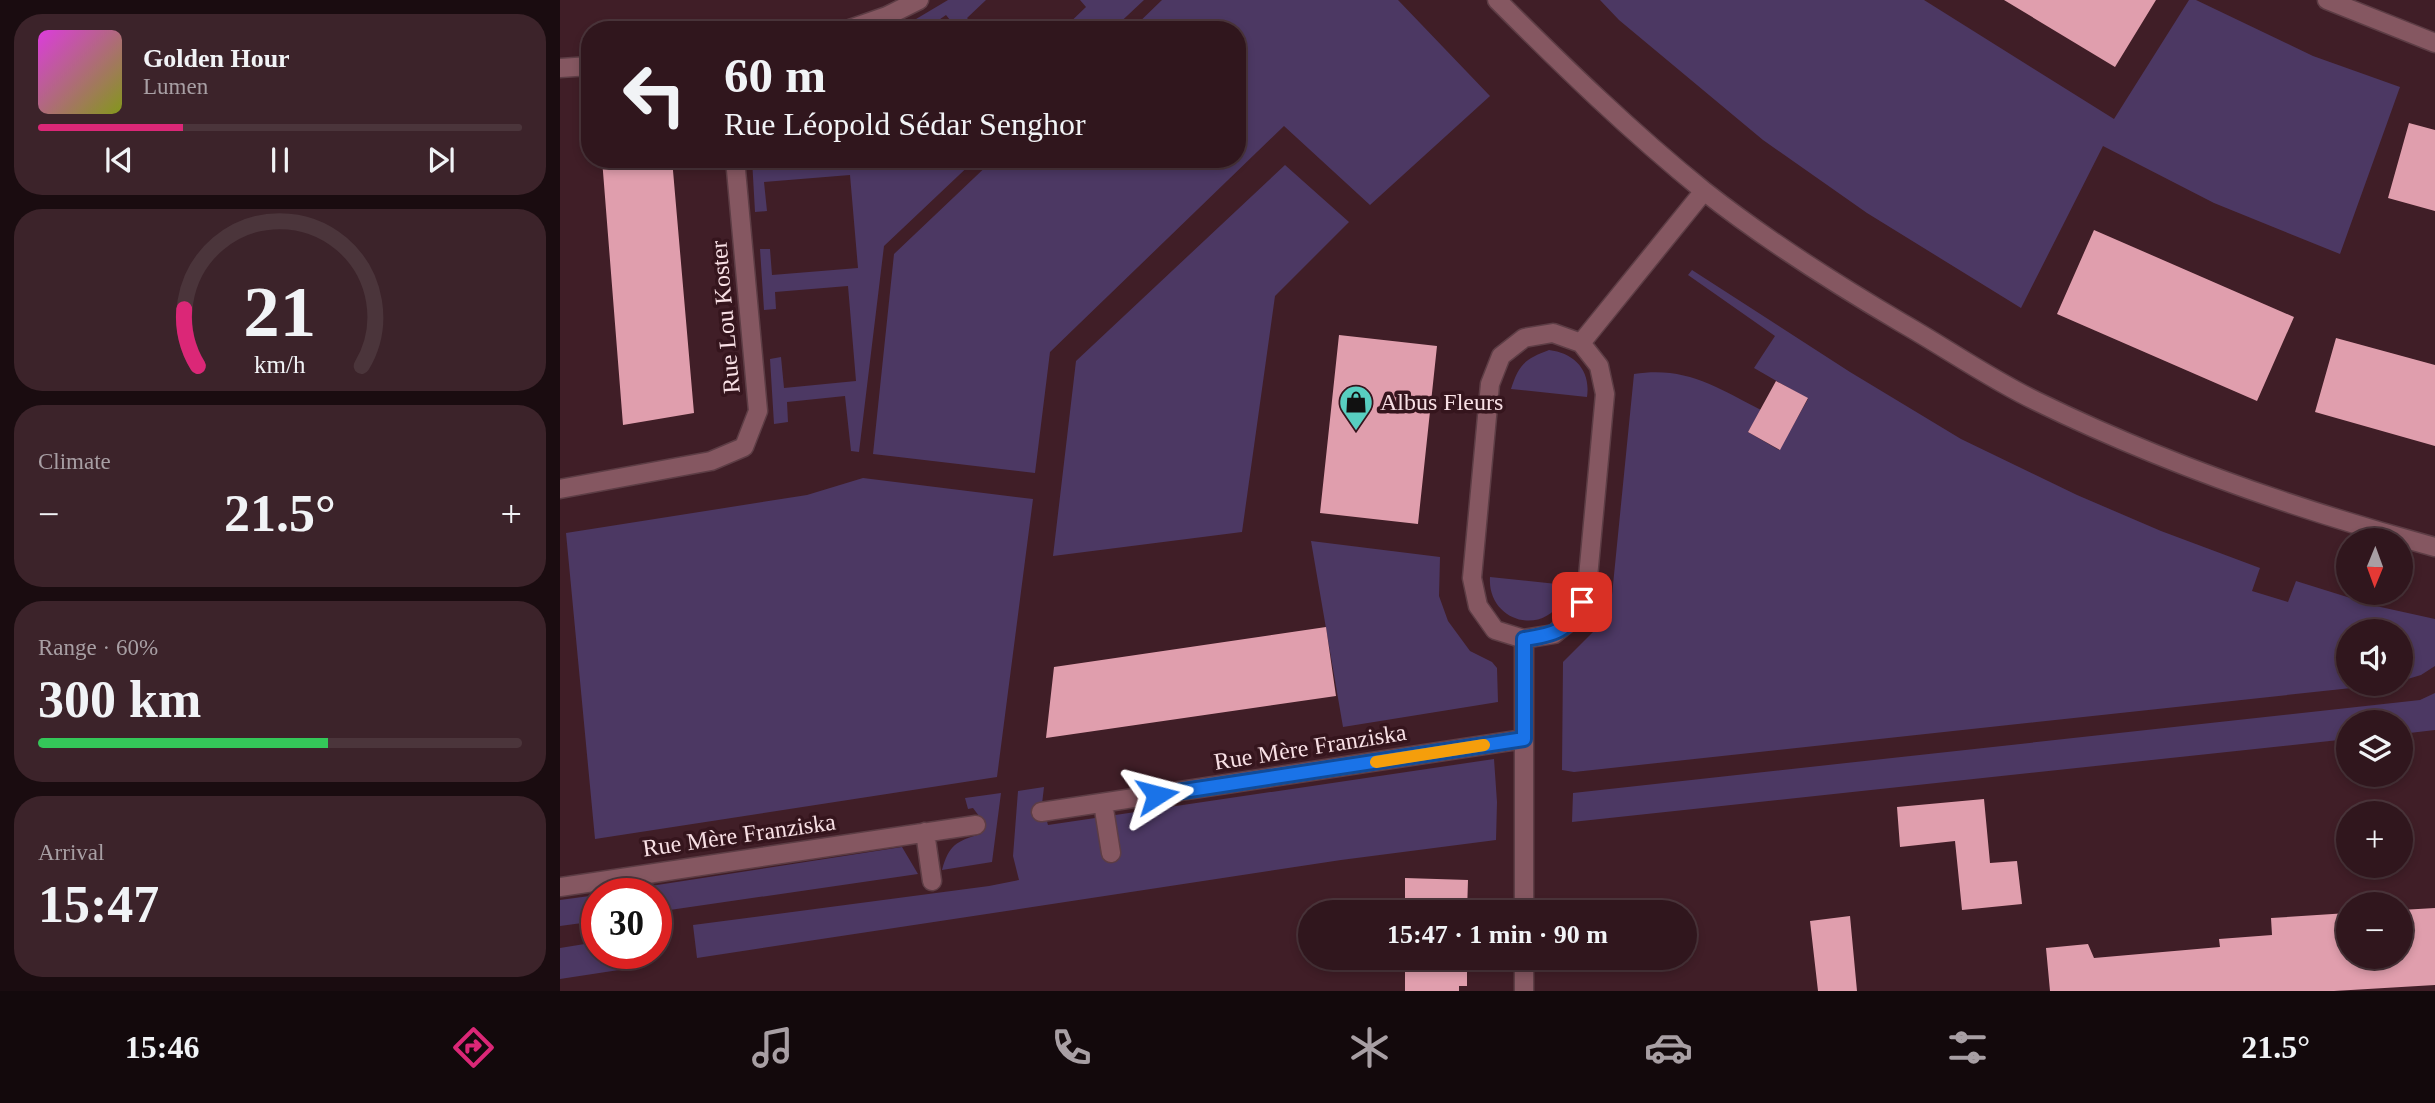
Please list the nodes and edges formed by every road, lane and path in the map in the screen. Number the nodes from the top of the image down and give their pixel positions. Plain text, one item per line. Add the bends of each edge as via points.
1 (919, 0) edge
2 (1497, 0) edge
3 (2326, 0) edge
4 (873, 21) edge
5 (2435, 43) edge
6 (581, 67) edge
7 (560, 68) edge
8 (735, 168) edge
9 (1704, 191) junction
10 (1581, 343) junction
11 (560, 489) edge
12 (2435, 547) edge
13 (1524, 639) junction
14 (1524, 739) junction
15 (1103, 803) junction
16 (1041, 813) dead end
17 (976, 824) dead end
18 (925, 832) junction
19 (1111, 853) dead end
20 (932, 881) dead end
21 (560, 887) edge
22 (1524, 900) edge
23 (1524, 970) edge
24 (1524, 991) edge

1 - 4 street
2 - 9 street via 1573,76
3 - 5 street
6 - 7 street
8 - 11 street, Rue Lou Koster via 758,411 744,447 711,461
9 - 10 street
9 - 12 street via 1859,297 2034,400 2197,472
10 - 13 street via 1600,366 1605,394 1587,588 1576,616 1554,635
10 - 13 street via 1553,333 1524,338 1501,356 1490,384 1472,578 1478,606 1495,630
13 - 14 street
14 - 15 street, Rue Mère Franziska
14 - 22 street
15 - 16 street, Rue Mère Franziska
15 - 19 street
17 - 18 street, Rue Mère Franziska
18 - 20 street
18 - 21 street, Rue Mère Franziska
23 - 24 street

